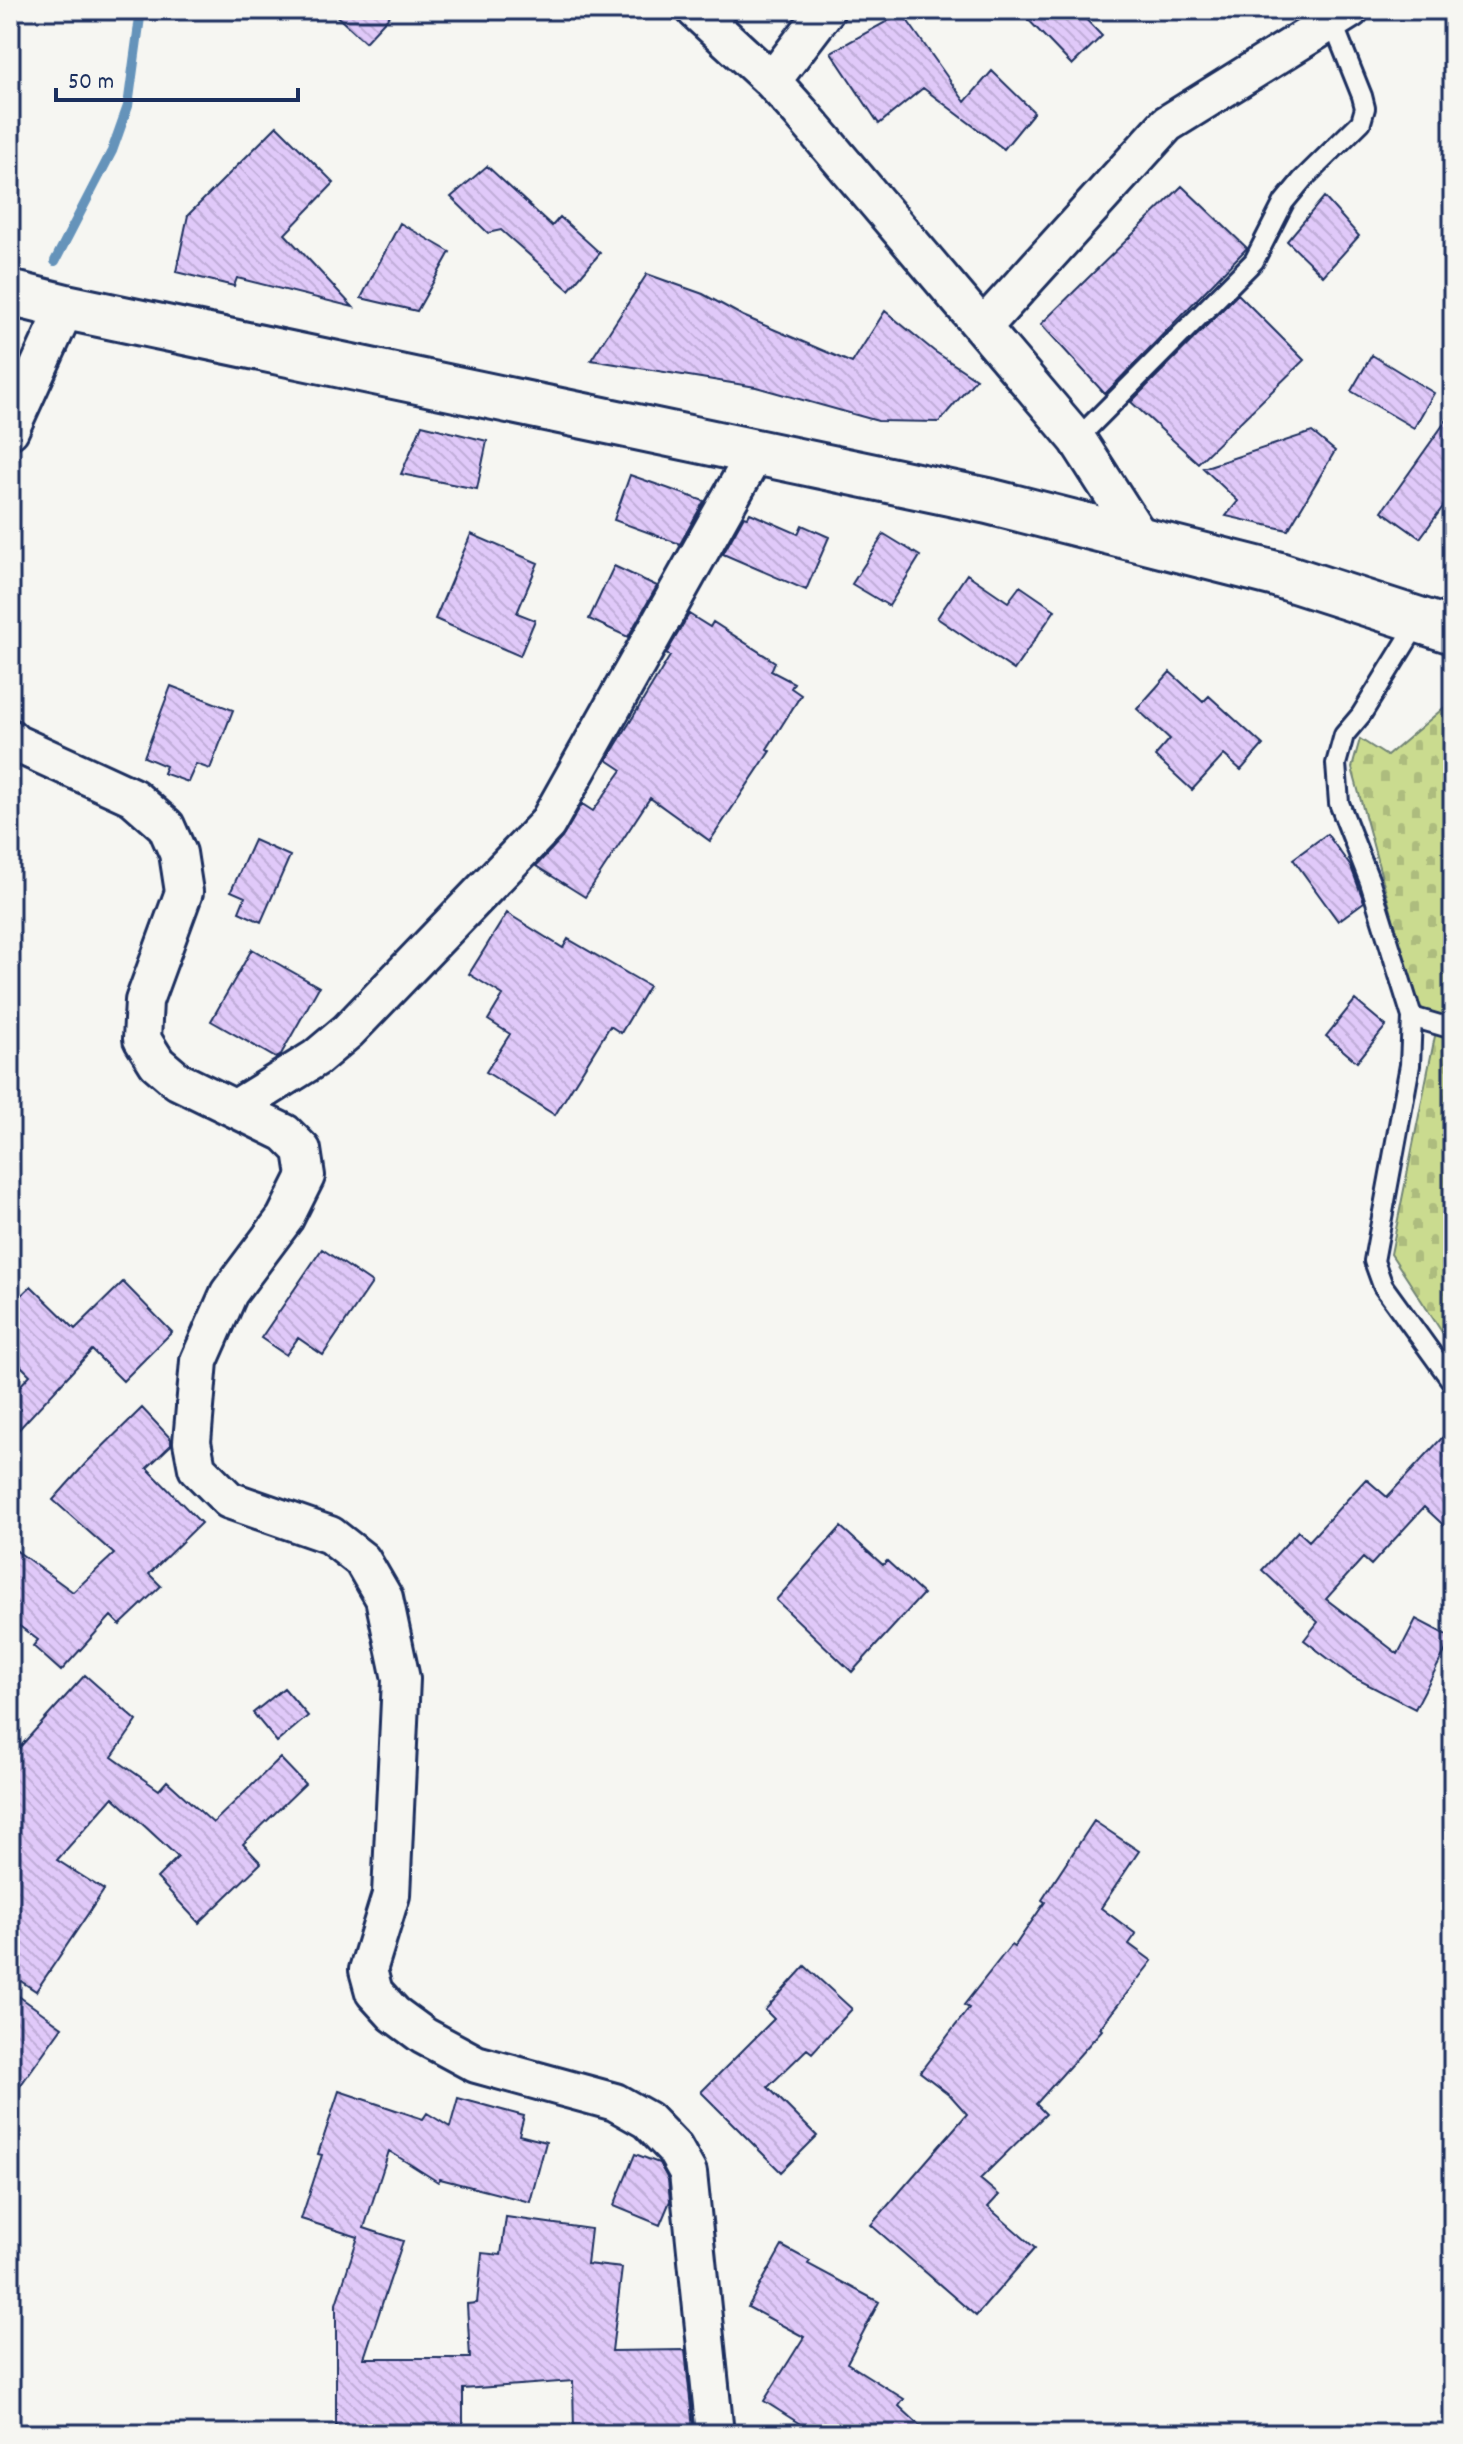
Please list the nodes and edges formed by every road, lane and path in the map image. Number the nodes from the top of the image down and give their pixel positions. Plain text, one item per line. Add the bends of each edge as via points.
1 (695, 10) edge
2 (826, 10) edge
3 (1341, 16) edge
4 (772, 81) junction
5 (10, 293) edge
6 (66, 307) junction
7 (983, 327) junction
8 (10, 430) edge
9 (1077, 439) junction
10 (756, 452) junction
11 (1143, 542) junction
12 (1436, 626) edge
13 (10, 738) edge
14 (1412, 1017) junction
15 (1453, 1029) edge
16 (236, 1108) junction
17 (1453, 1383) edge
18 (715, 2434) edge

1 - 4 street
2 - 4 street
3 - 7 street via 1167,124
3 - 9 lane via 1365,108 1361,122 1284,202 1254,261
4 - 7 street
5 - 6 street
6 - 8 street
6 - 10 street
7 - 9 street
9 - 11 street
10 - 11 street via 988,501
10 - 16 street via 547,824 348,1031 316,1058
11 - 12 street via 1276,574
12 - 14 lane via 1344,735 1336,764 1339,803
13 - 16 street via 133,797 166,826 178,853 184,892 144,1001 142,1039 157,1063 178,1081
14 - 15 lane
14 - 17 lane via 1410,1065 1374,1261 1383,1286
16 - 18 street via 285,1133 302,1150 306,1176 285,1218 229,1293 199,1361 192,1442 197,1468 229,1500 330,1535 362,1560 384,1598 401,1679 391,1895 368,1970 374,1992 424,2036 476,2064 615,2102 647,2120 674,2148 688,2173

